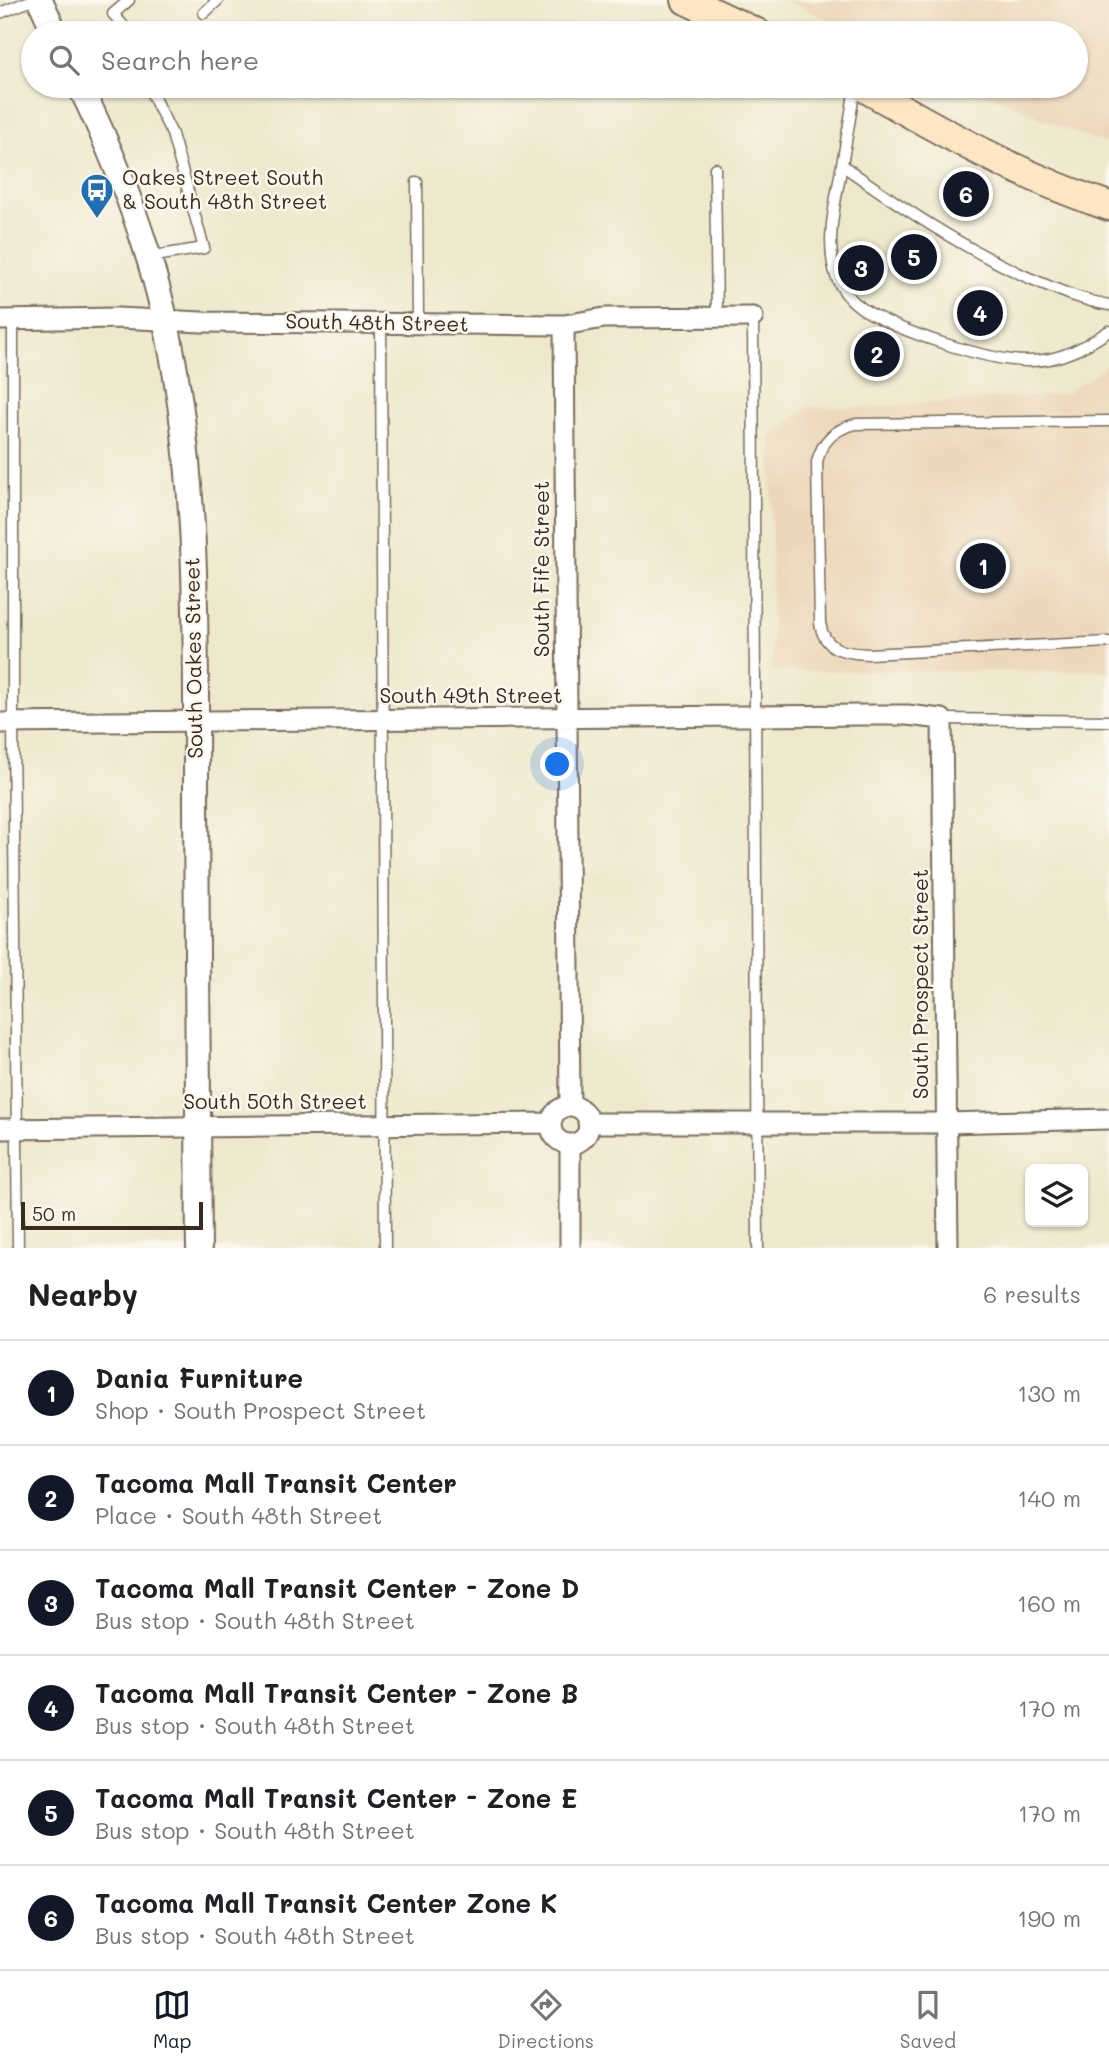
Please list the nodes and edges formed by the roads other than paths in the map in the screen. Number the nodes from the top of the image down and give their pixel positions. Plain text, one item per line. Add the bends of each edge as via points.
1 (32, 0) edge
2 (40, 0) edge
3 (129, 0) edge
4 (218, 0) edge
5 (686, 0) edge
6 (0, 13) edge
7 (204, 13) dead end
8 (50, 21) edge
9 (119, 21) edge
10 (731, 21) edge
11 (85, 98) edge
12 (154, 98) edge
13 (853, 98) edge
14 (883, 98) edge
15 (842, 165) junction
16 (715, 168) dead end
17 (417, 182) dead end
18 (1109, 206) edge
19 (147, 257) junction
20 (1109, 305) edge
21 (717, 316) junction
22 (753, 317) joint
23 (165, 318) junction
24 (6, 320) edge
25 (381, 323) junction
26 (418, 324) junction
27 (564, 325) junction
28 (1109, 331) edge
29 (1109, 421) edge
30 (1109, 642) edge
31 (755, 716) junction
32 (384, 719) junction
33 (566, 719) junction
34 (942, 719) junction
35 (196, 721) junction
36 (1109, 721) edge
37 (6, 723) edge
38 (570, 1106) junction
39 (1109, 1119) edge
40 (757, 1122) junction
41 (551, 1123) junction
42 (589, 1123) junction
43 (945, 1123) junction
44 (384, 1124) junction
45 (198, 1125) junction
46 (8, 1129) edge
47 (570, 1144) junction
48 (18, 1248) edge
49 (199, 1248) edge
50 (385, 1248) edge
51 (570, 1248) edge
52 (758, 1248) edge
53 (947, 1248) edge

1 - 6 lane
2 - 8 street
3 - 9 lane via 113,15
4 - 7 lane
5 - 10 main road
11 - 19 street, South Oakes Street via 121,178
12 - 19 lane via 172,134 204,248
13 - 15 lane
14 - 18 main road via 972,148
15 - 20 lane via 979,254 1053,288
15 - 28 lane via 832,261 840,285 877,317 975,352 1012,360 1064,356
16 - 21 lane
17 - 26 lane
19 - 23 street, South Oakes Street
21 - 22 street, South 48th Street
21 - 27 street, South 48th Street via 604,318
22 - 31 lane
23 - 24 street, South 48th Street
23 - 25 street, South 48th Street
23 - 35 street, South Oakes Street via 190,487
24 - 37 lane
25 - 26 street, South 48th Street
25 - 32 lane
26 - 27 street, South 48th Street
27 - 33 street, South Fife Street
29 - 30 lane via 856,424 839,429 826,441 819,454 817,476 820,623 823,637 835,649 867,654
31 - 33 street, South 49th Street
31 - 34 street, South 49th Street
31 - 40 lane
32 - 33 street, South 49th Street
32 - 35 street, South 49th Street
32 - 44 lane
33 - 38 street, South Fife Street
34 - 36 lane
34 - 43 street, South Prospect Street
35 - 37 street, South 49th Street
35 - 45 street, South Oakes Street
37 - 46 lane
38 - 41 street via 555,1113
38 - 42 street via 584,1113
39 - 43 street
40 - 42 street
40 - 43 street
40 - 52 lane
41 - 44 street, South 50th Street
41 - 47 street via 554,1135
42 - 47 street via 582,1140
43 - 53 street, South Prospect Street
44 - 45 street, South 50th Street
44 - 50 lane
45 - 46 street, South 50th Street
45 - 49 street, South Oakes Street
46 - 48 lane
47 - 51 street

